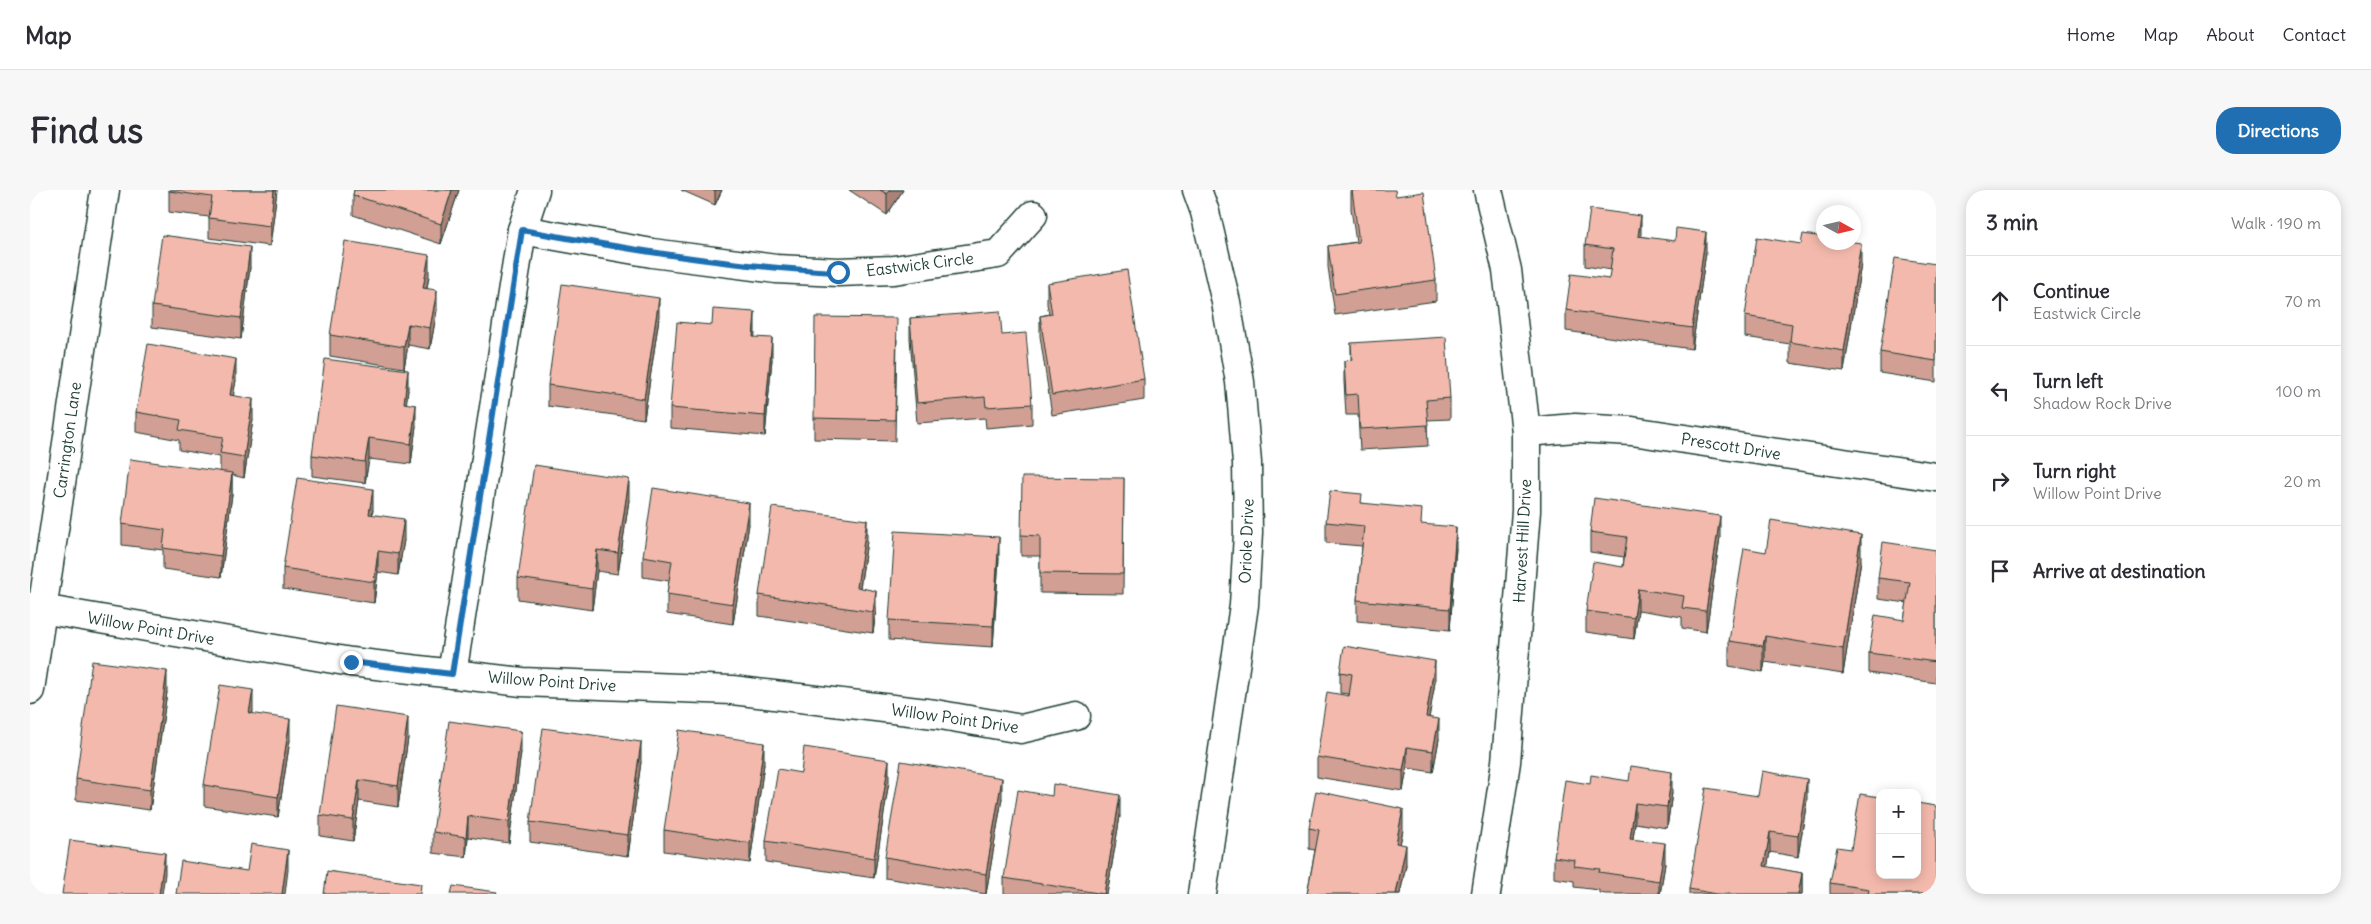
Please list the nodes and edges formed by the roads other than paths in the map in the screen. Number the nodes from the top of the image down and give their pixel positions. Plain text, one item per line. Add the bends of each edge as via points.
1 (105, 190) edge
2 (535, 190) edge
3 (1197, 190) edge
4 (1488, 190) edge
5 (1033, 215) dead end
6 (522, 230) junction
7 (1526, 432) junction
8 (1936, 477) edge
9 (36, 608) edge
10 (452, 674) junction
11 (30, 690) edge
12 (1076, 716) dead end
13 (1202, 894) edge
14 (1486, 894) edge

1 - 9 street, Carrington Lane
2 - 6 street
3 - 13 street, Oriole Drive via 1226,302 1240,382 1247,462 1248,533 1244,605
4 - 7 street, Harvest Hill Drive via 1507,270
5 - 6 street, Eastwick Circle via 998,254 894,270 838,272 776,269 652,253
6 - 10 street
7 - 8 street, Prescott Drive via 1575,428 1632,431
7 - 14 street, Harvest Hill Drive via 1526,511 1506,762
9 - 10 street, Willow Point Drive via 351,662
9 - 11 street, Carrington Lane
10 - 12 street, Willow Point Drive via 522,682 732,690 936,714 1021,729

